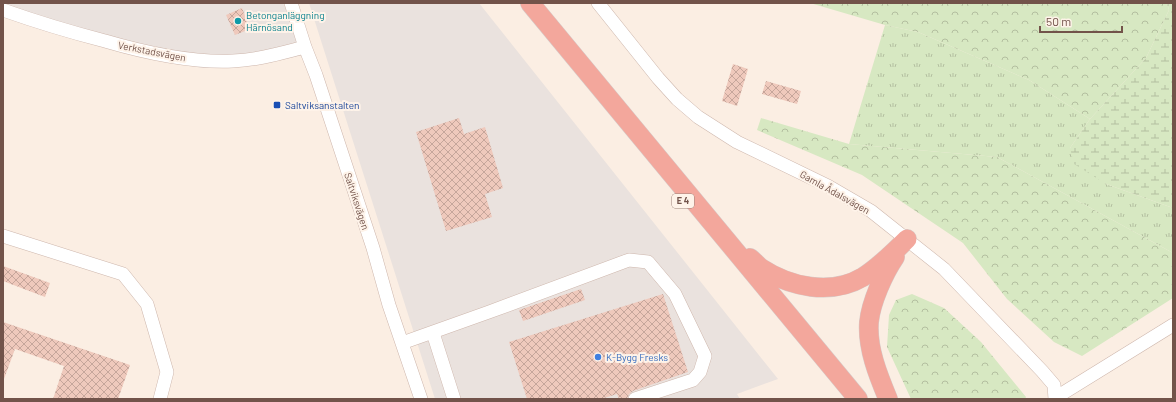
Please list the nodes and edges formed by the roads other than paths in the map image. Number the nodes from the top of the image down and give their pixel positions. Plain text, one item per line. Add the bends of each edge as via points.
1 (291, 3) edge
2 (519, 3) edge
3 (530, 3) edge
4 (598, 3) edge
5 (3, 10) edge
6 (305, 47) junction
7 (3, 236) edge
8 (907, 239) junction
9 (737, 253) junction
10 (1173, 325) edge
11 (433, 333) junction
12 (402, 342) junction
13 (1055, 398) edge
14 (160, 399) edge
15 (421, 399) edge
16 (454, 399) edge
17 (635, 399) edge
18 (847, 399) edge
19 (858, 399) edge
20 (888, 399) edge

1 - 6 street, Saltviksvägen
2 - 18 highway, E 4
3 - 9 highway, E 4
4 - 8 street, Gamla Ådalsvägen via 658,78 698,117 737,142 828,186 871,211
5 - 6 street, Verkstadsvägen via 106,42 179,58 234,61 255,59
6 - 12 street, Saltviksvägen via 316,74
7 - 14 street via 123,274 147,304 167,372
8 - 9 highway, E 4 via 861,278 829,288 802,286 786,281 761,268 751,258
8 - 13 street, Gamla Ådalsvägen via 944,269 1042,371 1054,385
8 - 20 highway via 879,286 869,322 876,367
9 - 19 highway, E 4
10 - 13 street
11 - 12 street
11 - 16 street
11 - 17 street via 629,260 648,262 675,294 705,356 700,372 693,380
12 - 15 street, Saltviksvägen

